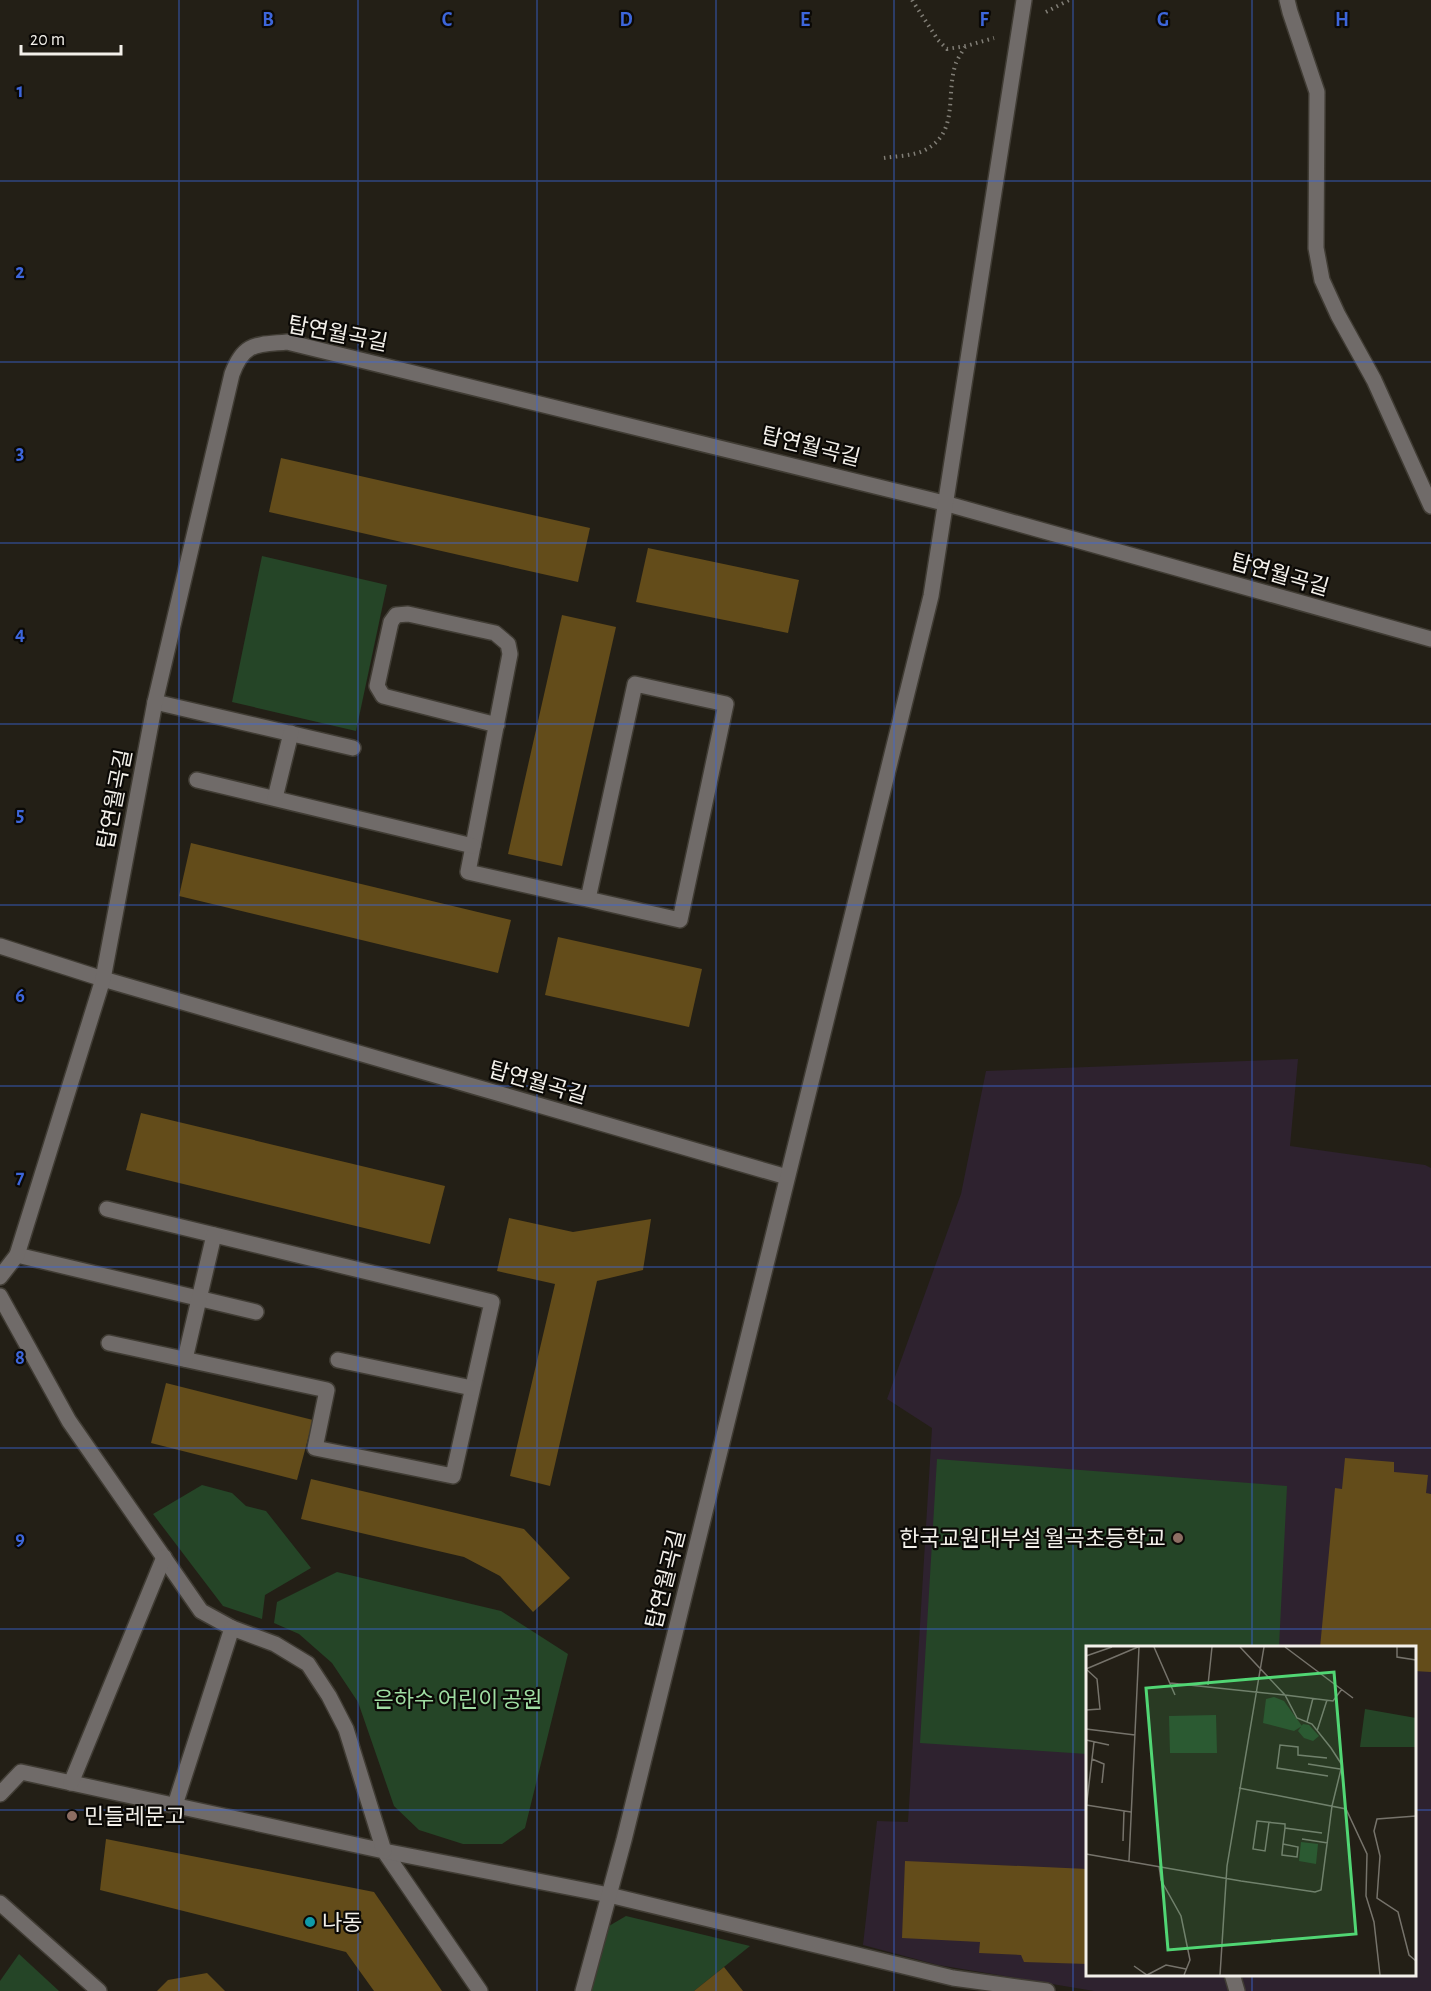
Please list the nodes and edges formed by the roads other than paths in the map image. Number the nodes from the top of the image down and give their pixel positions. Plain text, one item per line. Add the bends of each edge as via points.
1 (1024, 0) edge
2 (1287, 0) edge
3 (944, 503) junction
4 (1431, 506) edge
5 (1431, 639) edge
6 (155, 702) junction
7 (497, 724) junction
8 (291, 733) junction
9 (353, 748) dead end
10 (197, 780) dead end
11 (275, 798) junction
12 (473, 846) junction
13 (588, 899) junction
14 (0, 946) edge
15 (103, 979) junction
16 (787, 1178) junction
17 (107, 1209) dead end
18 (214, 1235) junction
19 (17, 1255) junction
20 (0, 1278) edge
21 (0, 1296) edge
22 (200, 1298) junction
23 (256, 1312) dead end
24 (109, 1343) dead end
25 (185, 1359) junction
26 (338, 1360) dead end
27 (472, 1388) junction
28 (164, 1557) junction
29 (232, 1628) junction
30 (71, 1783) junction
31 (0, 1794) edge
32 (175, 1805) junction
33 (384, 1851) junction
34 (609, 1895) junction
35 (0, 1903) edge
36 (1233, 1976) edge
37 (952, 1984) edge
38 (99, 1991) edge
39 (480, 1991) edge
40 (583, 1991) edge
41 (1047, 1991) edge
42 (1237, 1991) edge

1 - 3 street
2 - 4 street via 1317,92 1317,248 1322,280 1374,380
3 - 5 street, 탑연월곡길
3 - 6 street, 탑연월곡길 via 288,342 256,345 239,356 232,374
3 - 16 street, 탑연월곡길 via 931,596
6 - 8 street
6 - 15 street, 탑연월곡길
7 - 7 street via 510,654 508,644 495,633 408,614 396,615 391,622 377,686 383,696
7 - 12 street
8 - 9 street
8 - 11 street
10 - 11 street
11 - 12 street
12 - 13 street via 468,873
13 - 13 street via 680,920 726,704 634,684
14 - 15 street
15 - 16 street, 탑연월곡길
15 - 19 street, 탑연월곡길
16 - 34 street, 탑연월곡길
17 - 18 street
18 - 22 street
18 - 27 street via 492,1302
19 - 20 street, 탑연월곡길
19 - 22 street
21 - 28 street via 69,1421
22 - 23 street
22 - 25 street
24 - 25 street
25 - 27 street via 327,1390 315,1448 453,1476
26 - 27 street
28 - 29 street via 201,1611
28 - 30 street
29 - 32 street
29 - 33 street via 275,1644 313,1672 346,1729
30 - 31 street via 21,1772
30 - 32 street
32 - 33 street
33 - 34 street
33 - 39 street
34 - 37 street
34 - 40 street, 탑연월곡길
35 - 38 street
36 - 42 street
37 - 41 street

